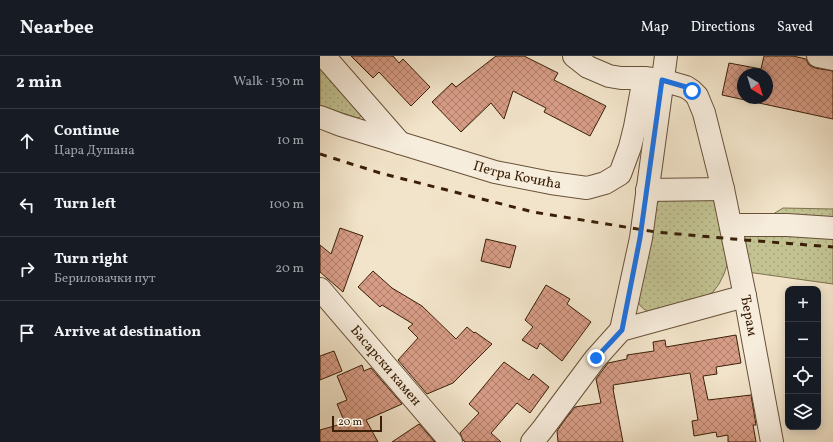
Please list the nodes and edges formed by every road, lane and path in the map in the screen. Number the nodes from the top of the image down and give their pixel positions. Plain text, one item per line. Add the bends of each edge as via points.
1 (324, 56) edge
2 (574, 56) edge
3 (666, 56) edge
4 (818, 56) edge
5 (833, 59) edge
6 (653, 79) junction
7 (320, 117) edge
8 (400, 143) junction
9 (723, 189) junction
10 (647, 190) junction
11 (731, 225) junction
12 (833, 228) edge
13 (320, 289) edge
14 (745, 296) junction
15 (622, 330) junction
16 (451, 442) edge
17 (532, 442) edge
18 (772, 442) edge

1 - 8 street
2 - 6 street, Ђерам via 588,67 609,76
3 - 6 street
4 - 5 street
6 - 8 street, Петра Кочића via 620,174 605,183 587,188 495,172
6 - 9 street, Ђерам via 686,87 697,96 704,113
6 - 10 street
7 - 8 street, Петра Кочића
9 - 10 street
9 - 11 street, Ђерам
10 - 15 street
11 - 12 street
11 - 14 street, Ђерам
13 - 16 street, Басарски камен
14 - 15 street
14 - 18 street, Ђерам
15 - 17 street via 596,358

